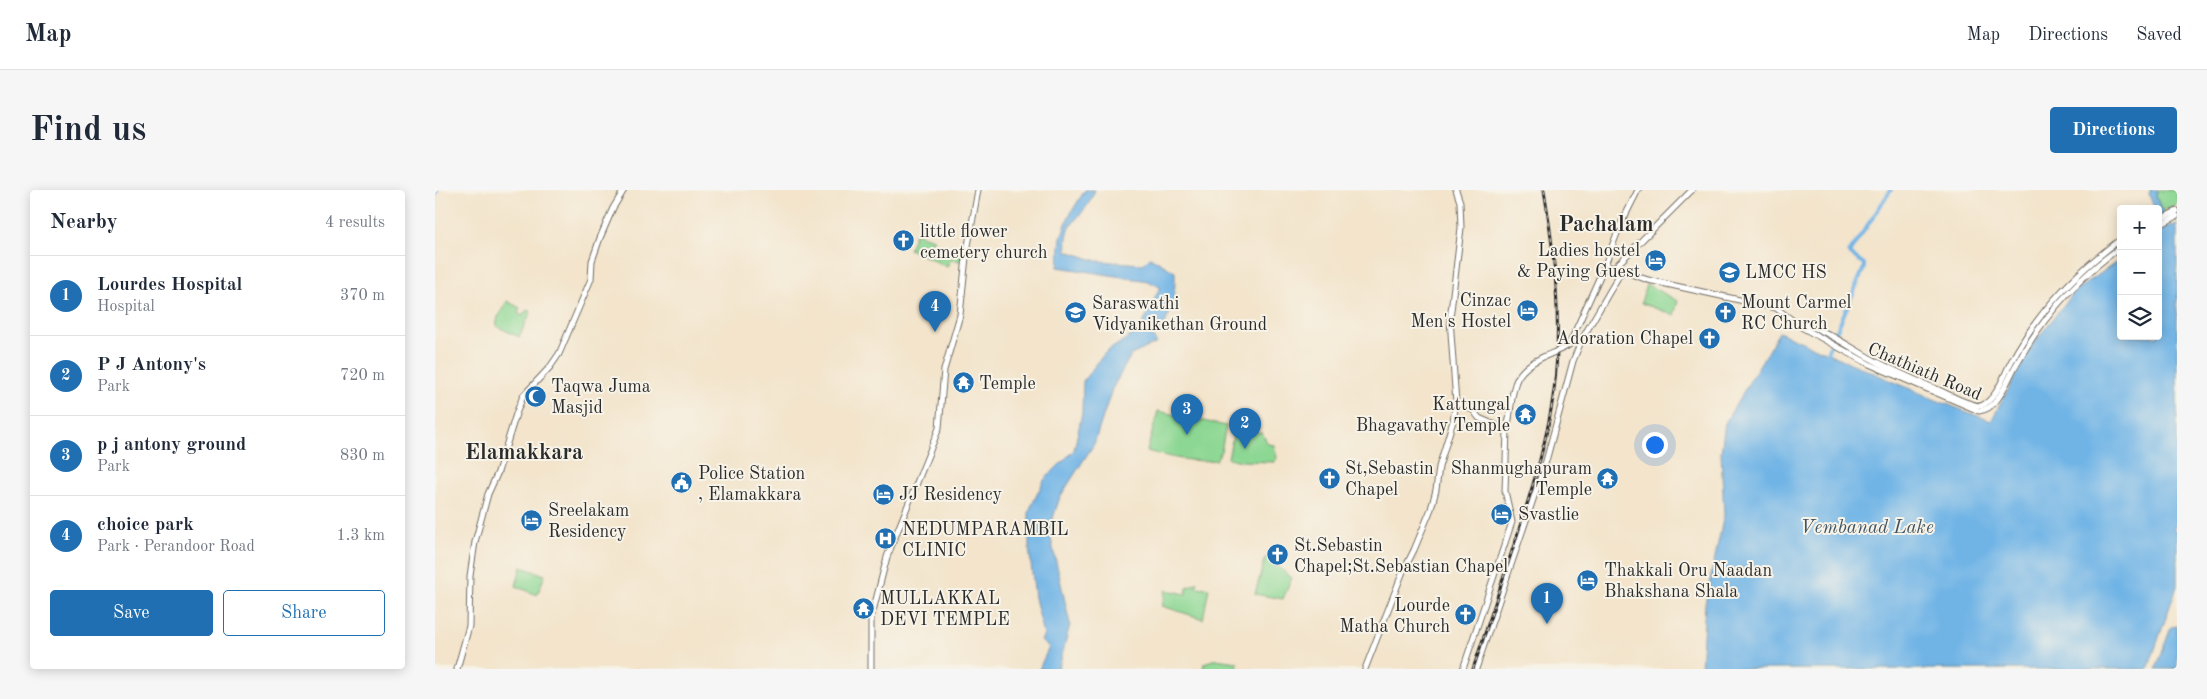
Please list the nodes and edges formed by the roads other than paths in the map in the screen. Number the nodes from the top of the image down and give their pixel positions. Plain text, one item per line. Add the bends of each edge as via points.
1 (624, 190) edge
2 (978, 190) edge
3 (1457, 190) edge
4 (1638, 190) edge
5 (1692, 190) edge
6 (2177, 211) edge
7 (2177, 216) edge
8 (2168, 218) junction
9 (2162, 221) edge
10 (2117, 242) edge
11 (2118, 250) edge
12 (1605, 265) junction
13 (1613, 268) junction
14 (1621, 272) junction
15 (1839, 342) junction
16 (1456, 404) junction
17 (1507, 430) junction
18 (457, 669) edge
19 (871, 669) edge
20 (1365, 669) edge
21 (1463, 669) edge
22 (1476, 669) edge

1 - 18 main road via 603,230 592,261 591,279 559,354 523,396 488,494 475,542 470,576 469,626
2 - 19 main road via 966,257 961,315 944,370 939,428 887,557 871,619
3 - 16 main road via 1461,228 1449,319
4 - 12 main road
5 - 13 main road
6 - 8 main road
7 - 8 main road
8 - 9 main road
10 - 15 main road, Chathiath Road via 2094,258 2069,283 2020,346 1993,398 1981,406 1917,381
11 - 15 main road, Chathiath Road via 2072,287 2029,344 1996,400 1985,410 1971,409 1869,364
12 - 13 main road
12 - 17 main road, bridge via 1569,345 1538,360 1518,375
13 - 14 main road
14 - 15 main road, Chathiath Road via 1781,310 1791,320
14 - 22 main road via 1582,338 1573,361 1546,460
16 - 17 main road
16 - 20 main road via 1431,509
17 - 21 main road via 1505,491 1513,522

